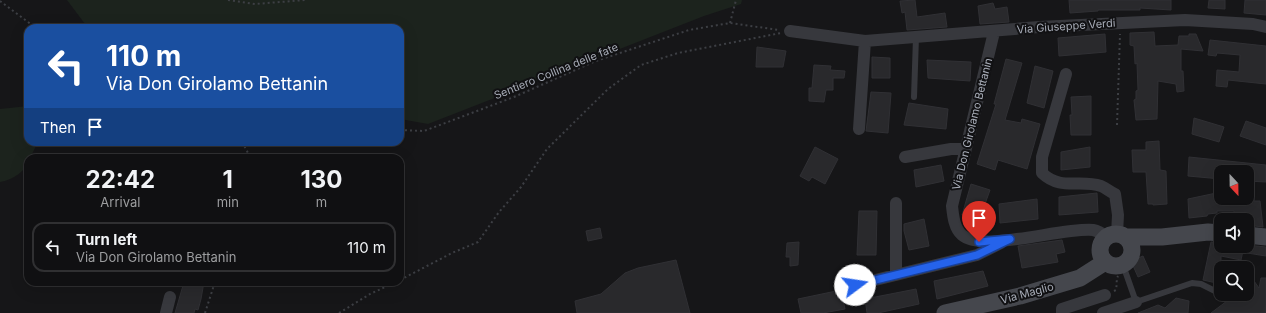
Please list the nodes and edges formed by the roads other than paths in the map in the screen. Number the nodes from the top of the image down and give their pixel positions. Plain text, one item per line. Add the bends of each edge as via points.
1 (1266, 27) edge
2 (790, 31) road end
3 (994, 32) junction
4 (916, 37) junction
5 (865, 41) junction
6 (1066, 74) dead end
7 (914, 97) dead end
8 (860, 129) dead end
9 (965, 149) junction
10 (905, 157) dead end
11 (896, 203) dead end
12 (1214, 232) edge
13 (1254, 236) edge
14 (1266, 237) edge
15 (1010, 239) junction
16 (1122, 249) junction
17 (1105, 262) junction
18 (896, 275) junction
19 (855, 285) dead end
20 (1214, 290) edge
21 (1105, 295) road end
22 (170, 297) dead end
23 (1136, 302) junction
24 (166, 313) edge
25 (945, 313) edge
26 (1062, 313) edge
27 (1103, 313) edge

1 - 3 street, Via Giuseppe Verdi via 1185,20 1039,27
2 - 5 street, Via Giuseppe Verdi
3 - 4 street, Via Giuseppe Verdi
3 - 9 street, Via Don Girolamo Bettanin
4 - 5 street, Via Giuseppe Verdi
4 - 7 lane
5 - 8 street
6 - 16 street via 1042,157 1042,173 1050,181 1102,186 1114,194
9 - 10 street
9 - 15 street, Via Don Girolamo Bettanin via 952,206 954,222 962,235 979,242
11 - 18 street
12 - 16 street via 1162,237
13 - 14 street
15 - 16 street, Via Don Girolamo Bettanin via 1095,230
15 - 18 street via 977,255
16 - 17 street via 1114,266
16 - 17 street via 1101,244 1102,259
16 - 23 lane
17 - 25 street, Via Maglio via 1080,278 1020,296
18 - 19 street
20 - 23 lane via 1192,283
21 - 26 street via 1062,309
22 - 24 street
23 - 27 street

